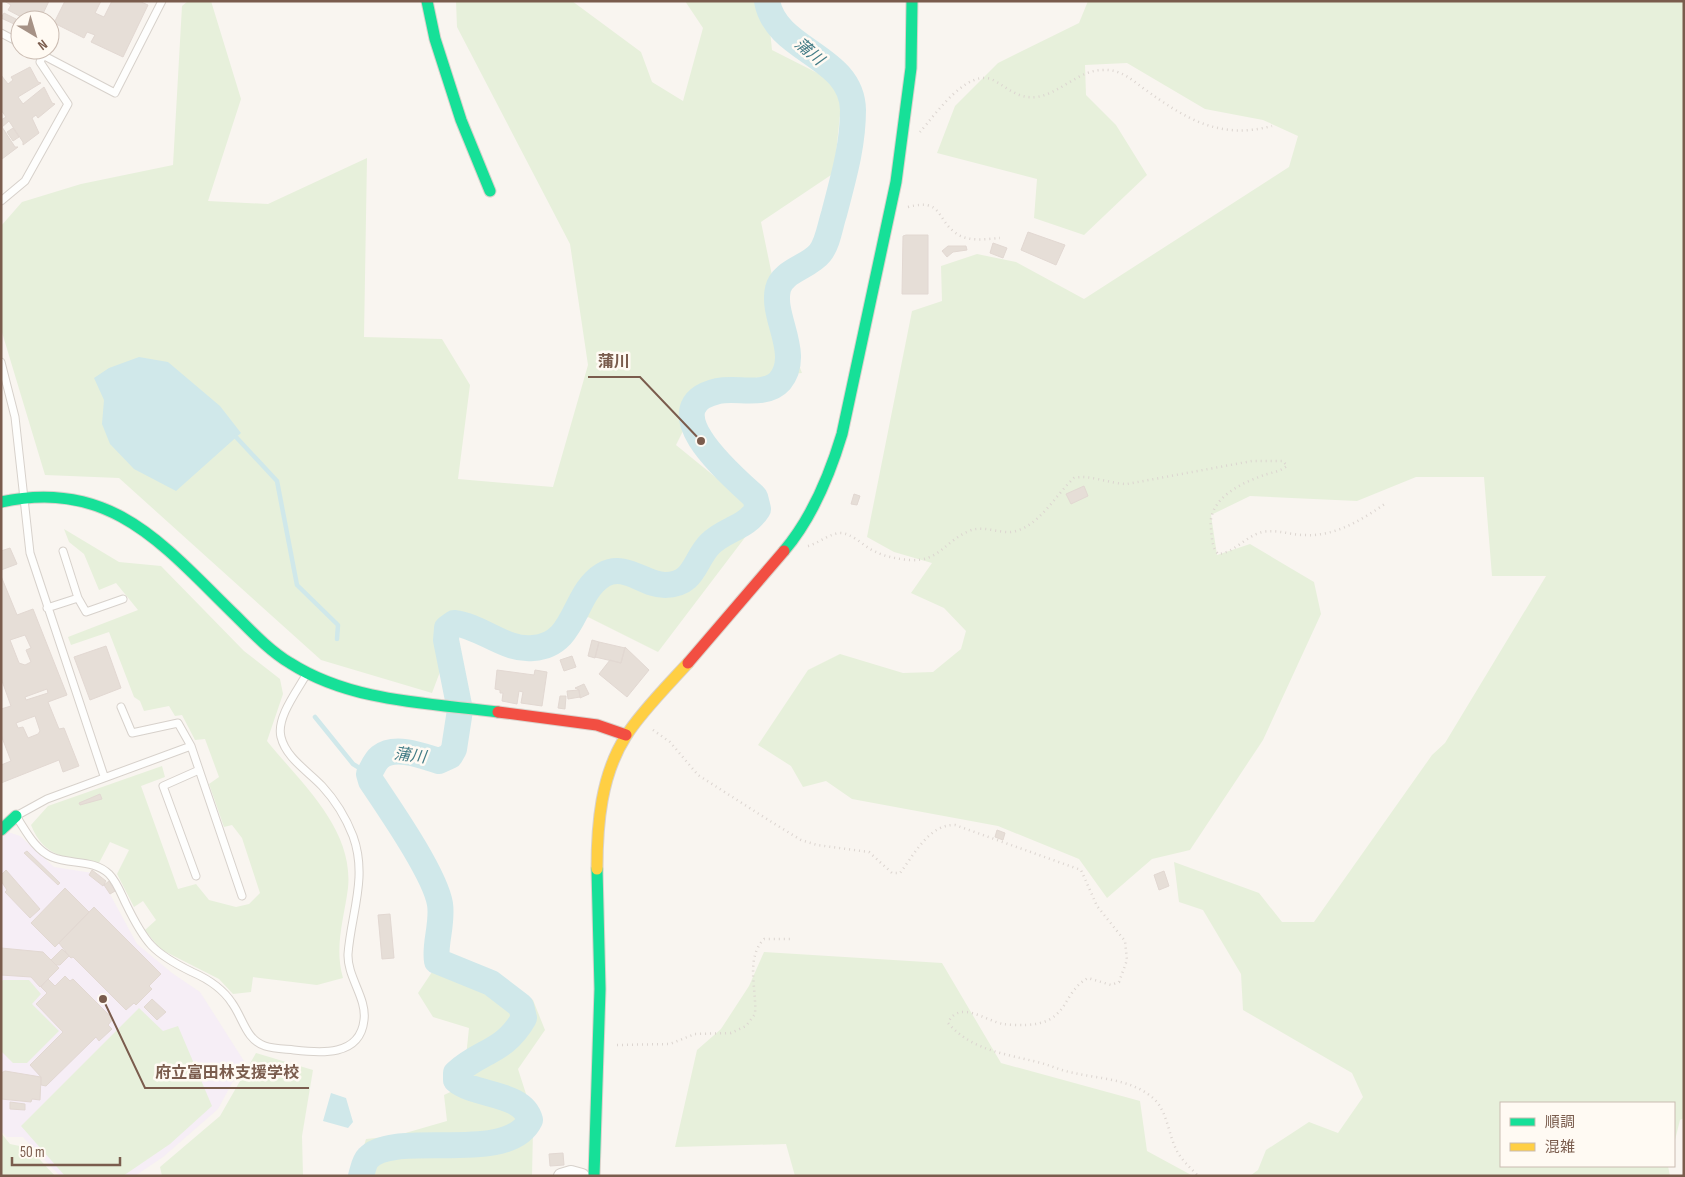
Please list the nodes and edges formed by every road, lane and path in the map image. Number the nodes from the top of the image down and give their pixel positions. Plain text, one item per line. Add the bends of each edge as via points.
1 (162, 1) edge
2 (427, 1) edge
3 (912, 1) edge
4 (41, 60) edge
5 (53, 60) edge
6 (1272, 126) dead end
7 (903, 139) junction
8 (490, 191) dead end
9 (1, 201) edge
10 (891, 207) junction
11 (1000, 238) dead end
12 (1, 362) edge
13 (25, 496) junction
14 (1, 502) edge
15 (1386, 503) dead end
16 (789, 543) junction
17 (63, 551) dead end
18 (78, 598) junction
19 (123, 599) dead end
20 (47, 608) junction
21 (306, 674) junction
22 (121, 706) dead end
23 (636, 722) junction
24 (626, 735) junction
25 (191, 746) junction
26 (199, 770) junction
27 (104, 776) junction
28 (16, 816) junction
29 (1, 830) edge
30 (196, 876) dead end
31 (242, 896) dead end
32 (793, 939) dead end
33 (598, 1046) junction
34 (561, 1176) edge
35 (582, 1176) edge
36 (594, 1176) edge
37 (1198, 1176) edge

1 - 5 lane via 116,93
2 - 8 street via 436,42 464,130
3 - 7 street via 911,68
4 - 9 lane via 68,104 25,181
6 - 7 path via 1252,131 1210,127 1159,99 1125,74 1102,70 1087,73 1036,97 1018,96 994,80 982,77 969,81 920,133 911,140
7 - 10 street
10 - 11 path via 925,204 939,211 957,234 983,240
10 - 16 street via 842,434 815,502
12 - 13 lane via 15,417
13 - 14 street
13 - 20 lane via 30,553
13 - 21 street via 47,495 80,500 114,511 132,521 165,547 261,641
15 - 16 path via 1366,517 1325,534 1305,536 1261,532 1218,554 1214,550 1210,521 1218,502 1238,486 1288,466 1283,461 1252,461 1127,484 1074,478 1021,529 1010,532 969,531 927,560 889,557 840,533 826,536 811,545 796,547
16 - 23 street
17 - 18 lane
18 - 19 lane via 86,612
18 - 20 lane
20 - 27 lane
21 - 24 street via 352,692 597,725
21 - 28 lane via 285,714 280,734 290,753 334,801 345,819 359,856 360,888 348,956 364,1020 356,1038 343,1048 318,1052 266,1047 258,1043 248,1033 222,991 201,976 172,963 152,947 108,874 86,863 62,860 43,852
22 - 25 lane via 132,733 178,723
23 - 24 street
23 - 37 path via 670,742 705,780 801,840 869,852 892,873 900,873 931,834 948,824 1081,870 1097,906 1124,941 1127,960 1119,982 1112,985 1088,978 1081,982 1063,1009 1044,1021 1002,1024 973,1012 960,1012 948,1023 956,1032 982,1048 1073,1073 1109,1078 1149,1095 1160,1107 1176,1150
24 - 33 street via 610,768 599,819
25 - 26 lane
25 - 27 lane
26 - 30 lane via 163,786
26 - 31 lane
27 - 28 lane via 47,798
28 - 29 street
32 - 33 path via 764,939 756,947 753,969 755,1014 746,1026 731,1033 694,1034 670,1044
33 - 36 street
34 - 35 street via 571,1173

